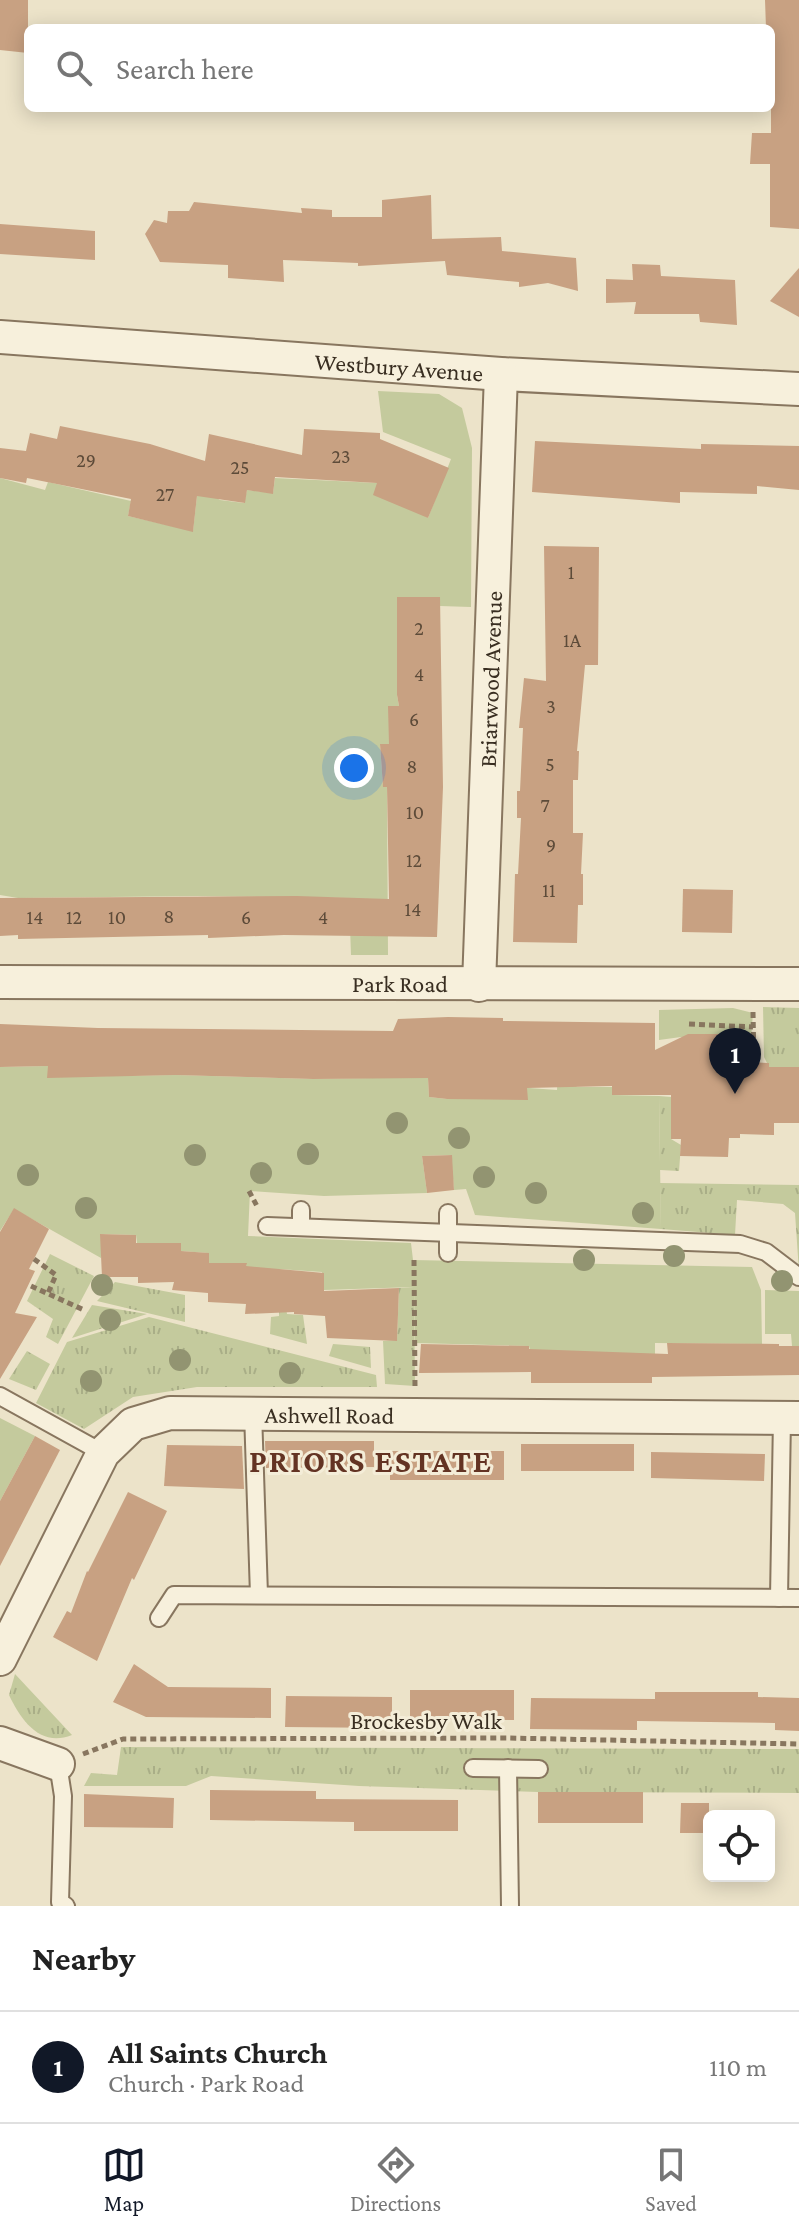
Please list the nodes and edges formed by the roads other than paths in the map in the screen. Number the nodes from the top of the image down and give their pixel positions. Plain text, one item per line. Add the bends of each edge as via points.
1 (0, 337) edge
2 (501, 374) junction
3 (799, 389) edge
4 (0, 982) edge
5 (799, 984) edge
6 (479, 985) junction
7 (448, 1213) dead end
8 (267, 1226) dead end
9 (448, 1233) junction
10 (448, 1253) dead end
11 (799, 1277) edge
12 (0, 1396) edge
13 (253, 1412) junction
14 (790, 1418) edge
15 (103, 1453) junction
16 (259, 1595) junction
17 (779, 1598) junction
18 (799, 1598) edge
19 (159, 1618) dead end
20 (0, 1659) edge
21 (0, 1743) edge
22 (58, 1764) joint
23 (473, 1768) dead end
24 (508, 1768) junction
25 (539, 1769) dead end
26 (66, 1906) edge
27 (510, 1906) edge

1 - 2 street, Westbury Avenue
2 - 3 street, Westbury Avenue
2 - 6 street, Briarwood Avenue
4 - 6 street, Park Road
5 - 6 street, Park Road
7 - 9 lane
8 - 9 lane via 301,1219
9 - 10 lane
9 - 11 lane via 740,1244 766,1252
12 - 15 lane
13 - 14 street, Ashwell Road
13 - 15 street, Ashwell Road via 170,1413 133,1424
13 - 16 lane
14 - 17 lane
15 - 20 street, Ashwell Road
16 - 17 lane
16 - 19 lane via 174,1595
17 - 18 lane
21 - 22 street
22 - 26 lane via 63,1796 60,1902
23 - 24 lane
24 - 25 lane
24 - 27 lane

